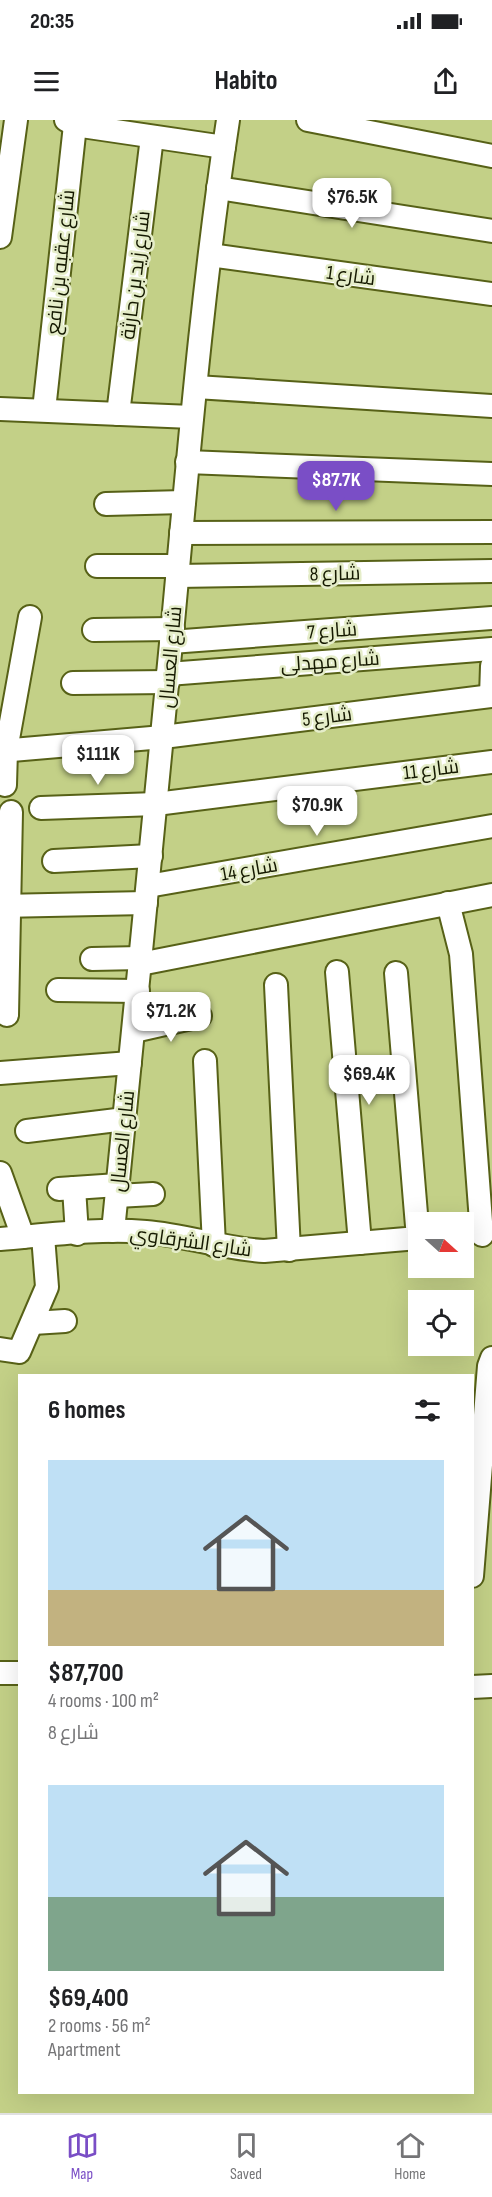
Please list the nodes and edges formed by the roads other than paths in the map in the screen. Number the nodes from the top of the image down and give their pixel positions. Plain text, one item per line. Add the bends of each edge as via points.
1 (16, 120) edge
2 (228, 120) edge
3 (308, 120) edge
4 (71, 123) edge
5 (118, 126) edge
6 (178, 130) edge
7 (152, 137) junction
8 (224, 147) junction
9 (492, 156) edge
10 (218, 188) junction
11 (492, 231) edge
12 (0, 237) edge
13 (210, 255) junction
14 (492, 294) edge
15 (196, 387) junction
16 (492, 406) edge
17 (0, 409) edge
18 (44, 410) junction
19 (118, 414) junction
20 (192, 417) junction
21 (187, 462) junction
22 (492, 474) edge
23 (184, 502) junction
24 (106, 504) dead end
25 (492, 532) edge
26 (181, 533) junction
27 (97, 566) dead end
28 (492, 570) edge
29 (178, 571) junction
30 (30, 617) dead end
31 (492, 618) edge
32 (93, 630) dead end
33 (172, 635) junction
34 (492, 649) edge
35 (492, 666) edge
36 (168, 678) junction
37 (73, 684) dead end
38 (491, 696) edge
39 (163, 736) junction
40 (3, 751) edge
41 (492, 762) edge
42 (5, 785) dead end
43 (156, 804) junction
44 (41, 808) dead end
45 (11, 812) dead end
46 (492, 826) edge
47 (5, 847) edge
48 (151, 856) junction
49 (54, 861) dead end
50 (147, 895) junction
51 (492, 895) edge
52 (448, 903) junction
53 (4, 906) edge
54 (92, 959) dead end
55 (141, 961) junction
56 (337, 972) dead end
57 (396, 973) dead end
58 (276, 985) dead end
59 (58, 990) dead end
60 (138, 991) junction
61 (7, 1016) dead end
62 (200, 1016) dead end
63 (134, 1031) junction
64 (205, 1061) dead end
65 (130, 1062) junction
66 (0, 1073) edge
67 (124, 1119) junction
68 (27, 1131) dead end
69 (0, 1173) edge
70 (117, 1190) junction
71 (153, 1194) dead end
72 (414, 1212) edge
73 (113, 1231) junction
74 (77, 1233) junction
75 (479, 1235) edge
76 (33, 1237) junction
77 (0, 1239) edge
78 (408, 1239) edge
79 (360, 1243) junction
80 (214, 1245) junction
81 (289, 1250) junction
82 (65, 1321) dead end
83 (33, 1323) junction
84 (0, 1349) edge
85 (492, 1358) edge
86 (474, 1551) edge
87 (0, 1673) edge
88 (18, 1673) edge
89 (492, 1686) edge
90 (474, 1687) edge

1 - 12 street
2 - 8 street, شارع العسال
3 - 9 street
4 - 5 street
4 - 18 street, شارع عقبه بن نافع
5 - 7 street
6 - 7 street
6 - 8 street
7 - 19 street, شارع زيد بن حارثة
8 - 10 street, شارع العسال
10 - 11 street
10 - 13 street, شارع العسال
13 - 14 street, شارع 1
13 - 15 street, شارع العسال
15 - 16 street
15 - 20 street, شارع العسال
17 - 18 street
18 - 19 street
19 - 20 street
20 - 21 street, شارع العسال
21 - 22 street
21 - 23 street, شارع العسال
23 - 24 street
23 - 26 street, شارع العسال
25 - 26 street
26 - 29 street, شارع العسال
27 - 29 street, شارع 8
28 - 29 street, شارع 8
29 - 33 street, شارع العسال
30 - 40 street
31 - 33 street, شارع 7
32 - 33 street, شارع 7
33 - 36 street, شارع العسال
34 - 36 street, شارع مهدلى
35 - 38 street
36 - 37 street, شارع مهدلى
36 - 39 street, شارع العسال
38 - 39 street, شارع 5
39 - 40 street, شارع 5
39 - 43 street, شارع العسال
40 - 42 street
41 - 43 street, شارع 11
43 - 44 street, شارع 11
43 - 48 street, شارع العسال
45 - 47 street
46 - 50 street, شارع 14
47 - 53 street
48 - 49 street
48 - 50 street, شارع العسال
50 - 53 street, شارع 14
50 - 55 street, شارع العسال
51 - 52 street
52 - 55 street
52 - 75 street via 462,962
53 - 61 street
54 - 55 street
55 - 60 street, شارع العسال
56 - 79 street
57 - 72 street via 395,1072
58 - 81 street
59 - 60 street
60 - 63 street, شارع العسال
62 - 63 street
63 - 65 street, شارع العسال
64 - 80 street
65 - 66 street
65 - 67 street, شارع العسال
67 - 68 street
67 - 70 street, شارع العسال
69 - 76 street
70 - 71 street
70 - 73 street, شارع العسال
70 - 74 street via 66,1189
73 - 74 street, شارع الشرقاوي
73 - 80 street, شارع الشرقاوي via 180,1236
74 - 76 street, شارع الشرقاوي
76 - 77 street, شارع الشرقاوي
76 - 83 street via 47,1287
78 - 79 street, شارع الشرقاوي
79 - 81 street, شارع الشرقاوي
80 - 81 street, شارع الشرقاوي via 256,1251
82 - 83 street
83 - 84 street via 19,1352
85 - 86 street
87 - 88 street
89 - 90 street

